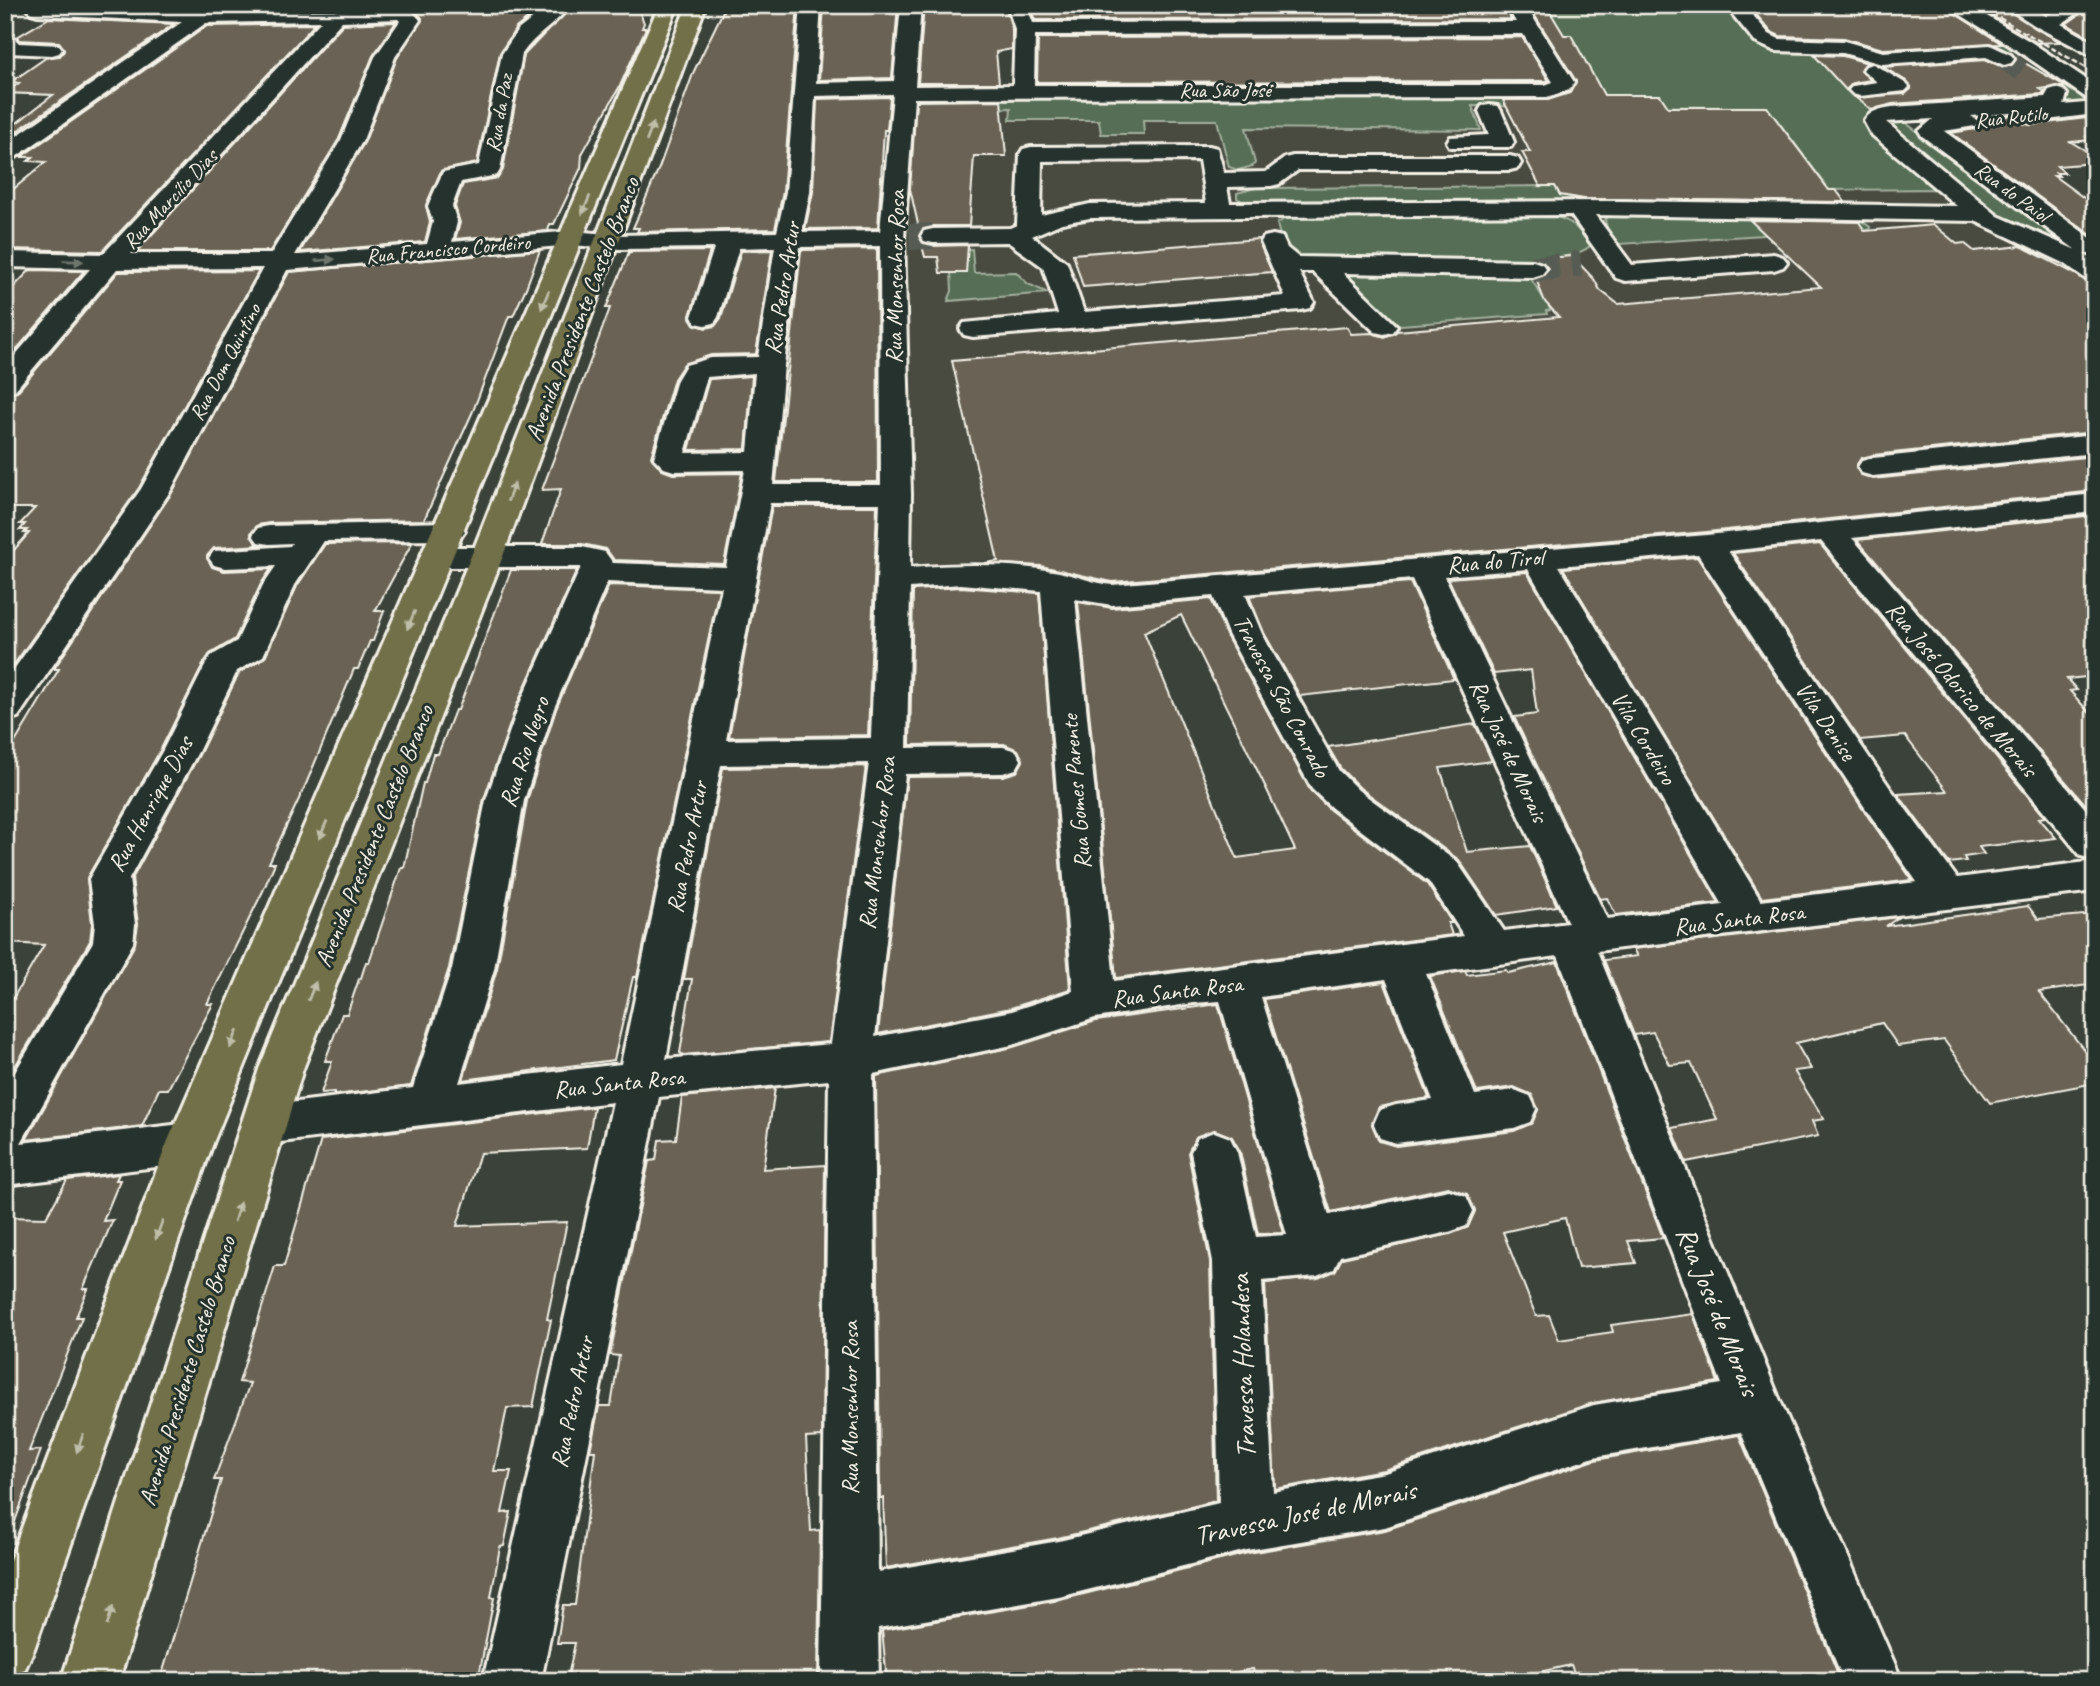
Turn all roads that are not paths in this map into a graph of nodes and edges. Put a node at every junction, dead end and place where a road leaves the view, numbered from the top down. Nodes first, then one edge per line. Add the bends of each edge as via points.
1 (275, 5) edge
2 (561, 5) edge
3 (669, 5) edge
4 (696, 5) edge
5 (811, 5) edge
6 (911, 5) edge
7 (1016, 5) edge
8 (1294, 5) edge
9 (1515, 5) edge
10 (1734, 5) edge
11 (1954, 5) edge
12 (2012, 5) edge
13 (2081, 5) edge
14 (42, 7) edge
15 (154, 9) edge
16 (407, 9) edge
17 (335, 11) edge
18 (201, 17) junction
19 (256, 18) junction
20 (2046, 24) junction
21 (1530, 28) junction
22 (5, 29) edge
23 (689, 29) junction
24 (1025, 29) junction
25 (1301, 29) junction
26 (660, 30) junction
27 (8, 47) edge
28 (1840, 47) junction
29 (52, 50) dead end
30 (2095, 51) edge
31 (1309, 53) dead end
32 (2004, 60) tunnel mouth
33 (806, 90) junction
34 (903, 90) junction
35 (1860, 90) dead end
36 (1024, 91) junction
37 (2092, 98) edge
38 (1490, 111) dead end
39 (1930, 131) joint
40 (5, 154) edge
41 (1444, 163) junction
42 (1510, 163) dead end
43 (1214, 180) junction
44 (1842, 197) dead end
45 (1961, 198) junction
46 (1578, 208) junction
47 (1229, 210) junction
48 (1981, 214) junction
49 (1022, 232) junction
50 (906, 237) junction
51 (572, 238) junction
52 (788, 240) junction
53 (729, 241) junction
54 (609, 242) junction
55 (438, 250) junction
56 (1276, 251) junction
57 (2095, 252) edge
58 (5, 259) edge
59 (110, 262) junction
60 (279, 262) junction
61 (1774, 262) dead end
62 (1319, 264) junction
63 (1533, 269) tunnel mouth
64 (2095, 274) edge
65 (705, 317) dead end
66 (1074, 321) junction
67 (1384, 326) dead end
68 (973, 329) dead end
69 (770, 365) junction
70 (5, 384) edge
71 (2095, 444) edge
72 (1872, 467) dead end
73 (759, 478) junction
74 (896, 494) junction
75 (2095, 503) edge
76 (1830, 532) junction
77 (294, 541) junction
78 (443, 544) junction
79 (1707, 544) junction
80 (488, 556) junction
81 (225, 558) dead end
82 (1538, 558) junction
83 (1423, 567) junction
84 (597, 572) junction
85 (740, 578) junction
86 (895, 579) junction
87 (1057, 582) junction
88 (1225, 585) junction
89 (5, 709) edge
90 (705, 753) junction
91 (888, 756) junction
92 (1003, 760) dead end
93 (2095, 846) edge
94 (2095, 876) edge
95 (1948, 895) junction
96 (1750, 917) junction
97 (1583, 937) junction
98 (1494, 948) junction
99 (1400, 961) junction
100 (1236, 984) junction
101 (1095, 1001) junction
102 (851, 1060) junction
103 (640, 1080) junction
104 (430, 1104) junction
105 (1514, 1109) dead end
106 (1461, 1116) junction
107 (1396, 1124) dead end
108 (264, 1125) junction
109 (5, 1130) edge
110 (191, 1143) junction
111 (1214, 1152) dead end
112 (5, 1165) edge
113 (1449, 1211) dead end
114 (1313, 1240) junction
115 (1237, 1261) junction
116 (1755, 1404) junction
117 (1247, 1523) junction
118 (850, 1605) junction
119 (5, 1649) edge
120 (90, 1681) edge
121 (512, 1681) edge
122 (850, 1681) edge
123 (1873, 1681) edge

1 - 19 street
2 - 55 street, Rua da Paz via 525,34 512,54 489,170 451,177 440,206 446,222
3 - 26 main road, Avenida Presidente Castelo Branco
4 - 23 main road, Avenida Presidente Castelo Branco
5 - 33 street, Rua Pedro Artur
6 - 34 street, Rua Monsenhor Rosa
7 - 24 street
8 - 25 street
9 - 21 street
10 - 28 street via 1762,38 1775,45
11 - 37 street via 2024,46
12 - 20 street
13 - 20 street
14 - 15 street
14 - 22 street
15 - 18 street
16 - 17 street
16 - 60 street, Rua Dom Quintino via 410,20 386,57 352,140
17 - 19 street
17 - 59 street, Rua Marcílio Dias
18 - 19 street
18 - 40 street
20 - 30 street
21 - 25 street
21 - 36 street, Rua São José via 1564,82 1556,89 1320,83
23 - 26 main road
54 -> 23 main road, Avenida Presidente Castelo Branco
24 - 25 street
24 - 36 street
25 - 31 street
26 -> 51 main road, Avenida Presidente Castelo Branco
27 - 29 street
28 - 32 street via 1895,58 1990,51
28 - 35 street via 1898,88
33 - 34 street, Rua São José
33 - 52 street, Rua Pedro Artur via 798,192
34 - 36 street, Rua São José
34 - 50 street, Rua Monsenhor Rosa
37 - 39 street, Rua Rutilo via 1941,123
37 - 45 street via 2047,88 2056,101 1892,113 1875,121
38 - 41 street via 1503,142 1436,142
39 - 57 street, Rua do Paiol
41 - 42 street
41 - 43 street via 1293,163 1271,180
43 - 47 street
43 - 49 street via 1209,153 1031,154
44 - 45 street
45 - 48 street
46 - 47 street
46 - 48 street
46 - 61 street via 1599,258 1625,273
47 - 49 street via 1090,211 1056,217
47 - 56 street via 1269,227
48 - 64 street via 2073,258
49 - 50 street, Rua Francisco Cordeiro
49 - 66 street via 1054,263
50 - 52 street, Rua Francisco Cordeiro
50 - 74 street, Rua Monsenhor Rosa
51 - 54 street, Rua Francisco Cordeiro
51 - 55 street, Rua Francisco Cordeiro
51 -> 78 main road, Avenida Presidente Castelo Branco
52 - 53 street, Rua Francisco Cordeiro
52 - 69 street, Rua Pedro Artur
53 - 54 street, Rua Francisco Cordeiro
53 - 65 street
80 -> 54 main road, Avenida Presidente Castelo Branco
60 -> 55 street, Rua Francisco Cordeiro
56 - 62 street via 1292,264
56 - 66 street via 1301,302
58 -> 59 street, Rua Francisco Cordeiro
59 - 60 street, Rua Francisco Cordeiro
59 - 70 street, Rua Marcílio Dias
60 - 89 street, Rua Dom Quintino via 156,490
62 - 63 street
62 - 67 street
66 - 68 street
69 - 73 street, Rua Pedro Artur
69 - 73 street via 711,366 696,371 669,458
71 - 72 street
73 - 74 street
73 - 85 street, Rua Pedro Artur
74 - 86 street, Rua Monsenhor Rosa
75 - 76 street, Rua do Tirol
76 - 79 street, Rua do Tirol
76 - 93 street, Rua José Odorico de Morais
77 - 78 street
77 - 81 street
77 - 109 street, Rua Henrique Dias via 251,648 223,664 109,879 113,943
78 - 80 street
78 -> 110 main road, Avenida Presidente Castelo Branco
79 - 82 street, Rua do Tirol
79 - 95 street, Vila Denise
80 - 84 street via 582,557 594,559
108 -> 80 main road, Avenida Presidente Castelo Branco via 281,1069
82 - 83 street, Rua do Tirol
82 - 96 street, Vila Cordeiro
83 - 88 street, Rua do Tirol
83 - 97 street, Rua José de Morais
84 - 85 street
84 - 104 street, Rua Rio Negro via 536,708 505,800 473,970
85 - 90 street, Rua Pedro Artur
86 - 87 street, Rua do Tirol via 961,574
86 - 91 street, Rua Monsenhor Rosa
87 - 88 street, Rua do Tirol via 1112,595
87 - 101 street, Rua Gomes Parente
88 - 98 street, Travessa São Conrado via 1245,634 1325,780 1443,872
90 - 91 street
90 - 103 street, Rua Pedro Artur
91 - 92 street
91 - 102 street, Rua Monsenhor Rosa
94 - 95 street, Rua Santa Rosa
95 - 96 street, Rua Santa Rosa
96 - 97 street, Rua Santa Rosa
97 - 98 street, Rua Santa Rosa
97 - 116 street, Rua José de Morais
98 - 99 street, Rua Santa Rosa
99 - 100 street, Rua Santa Rosa
99 - 106 street
100 - 101 street, Rua Santa Rosa
100 - 114 street
101 - 102 street, Rua Santa Rosa via 1012,1028
102 - 103 street, Rua Santa Rosa
102 - 118 street, Rua Monsenhor Rosa
103 - 104 street, Rua Santa Rosa
103 - 121 street, Rua Pedro Artur
104 - 108 street, Rua Santa Rosa
105 - 106 street
106 - 107 street
120 -> 108 main road, Avenida Presidente Castelo Branco
110 - 112 street
110 -> 119 main road, Avenida Presidente Castelo Branco
111 - 115 street
113 - 114 street
114 - 115 street, Travessa Holandesa via 1317,1254
115 - 117 street, Travessa Holandesa
116 - 117 street, Travessa José de Morais via 1594,1431 1385,1500
116 - 123 street, Rua José de Morais
117 - 118 street, Travessa José de Morais via 1059,1569
118 - 122 street, Rua Monsenhor Rosa

